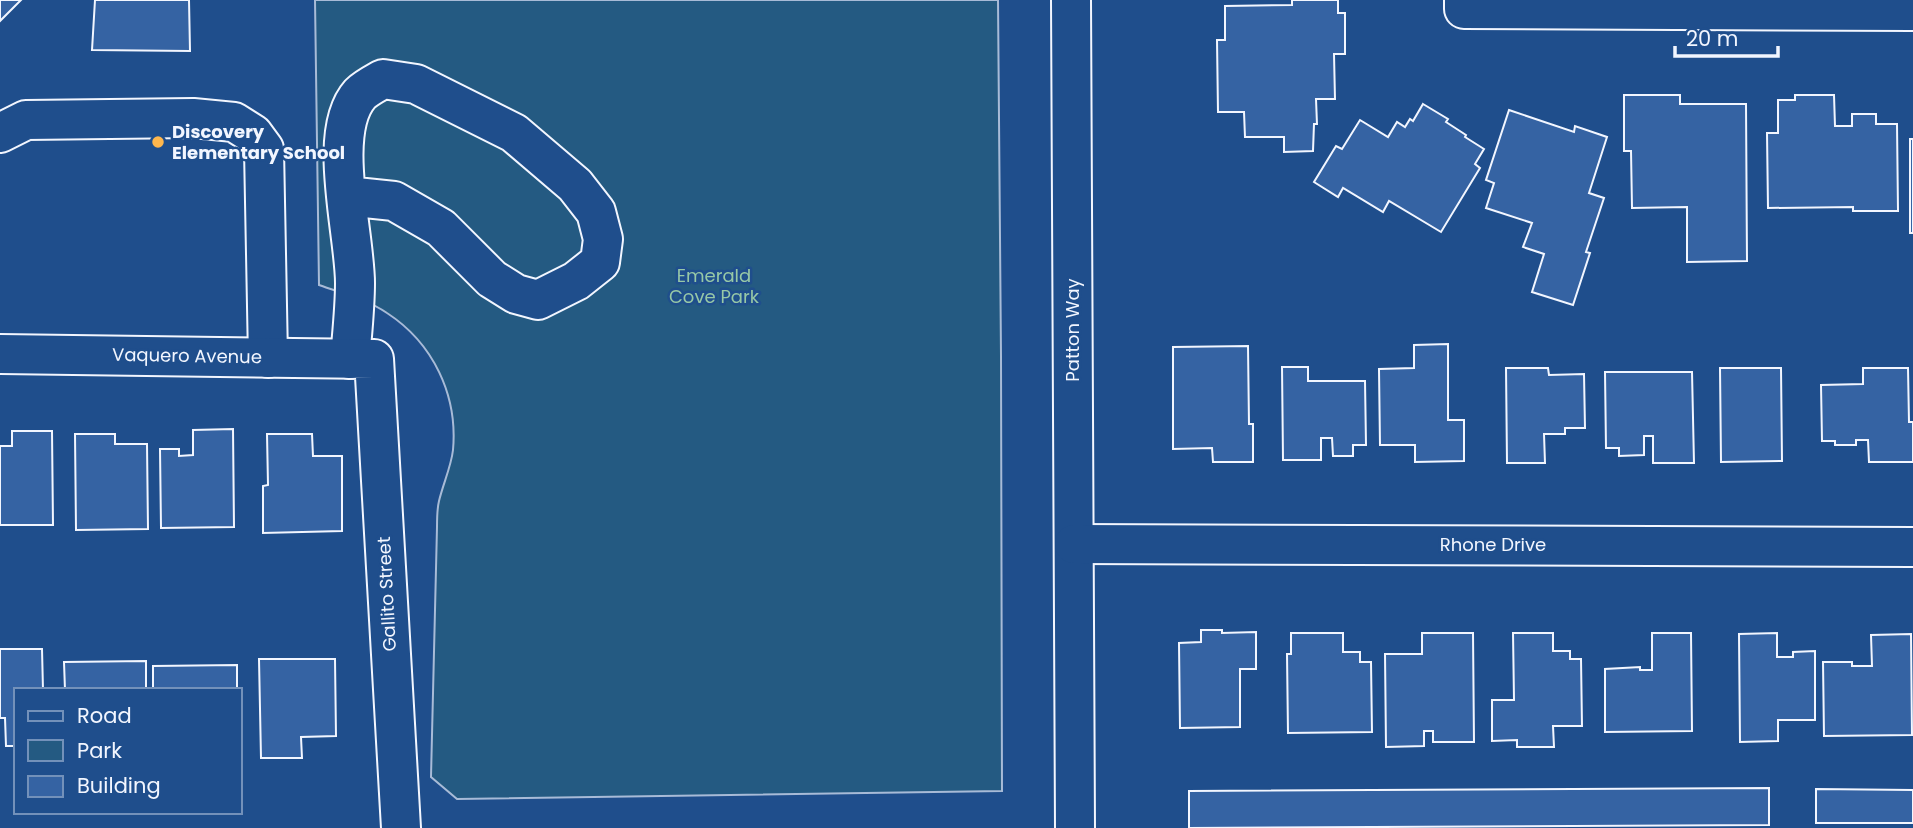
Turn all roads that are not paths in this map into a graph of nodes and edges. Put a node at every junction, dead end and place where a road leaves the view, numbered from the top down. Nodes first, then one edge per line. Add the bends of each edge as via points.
1 (1071, 0) edge
2 (1464, 4) edge
3 (1913, 11) edge
4 (0, 133) edge
5 (346, 196) junction
6 (0, 354) edge
7 (268, 358) junction
8 (362, 359) junction
9 (1074, 544) junction
10 (1913, 547) edge
11 (401, 828) edge
12 (1075, 828) edge

1 - 9 street, Patton Way
2 - 3 street
4 - 7 street via 26,120 194,118 234,122 253,134 264,149
5 - 5 street, Gallito Street via 343,135 361,92 383,79 416,84 514,132 575,185 596,212 603,239 600,262 576,281 538,300 516,294 492,279 441,228 394,201
5 - 8 street, Gallito Street
6 - 7 street, Vaquero Avenue
7 - 8 street, Vaquero Avenue
8 - 11 street, Gallito Street
9 - 10 street, Rhone Drive
9 - 12 street, Patton Way

